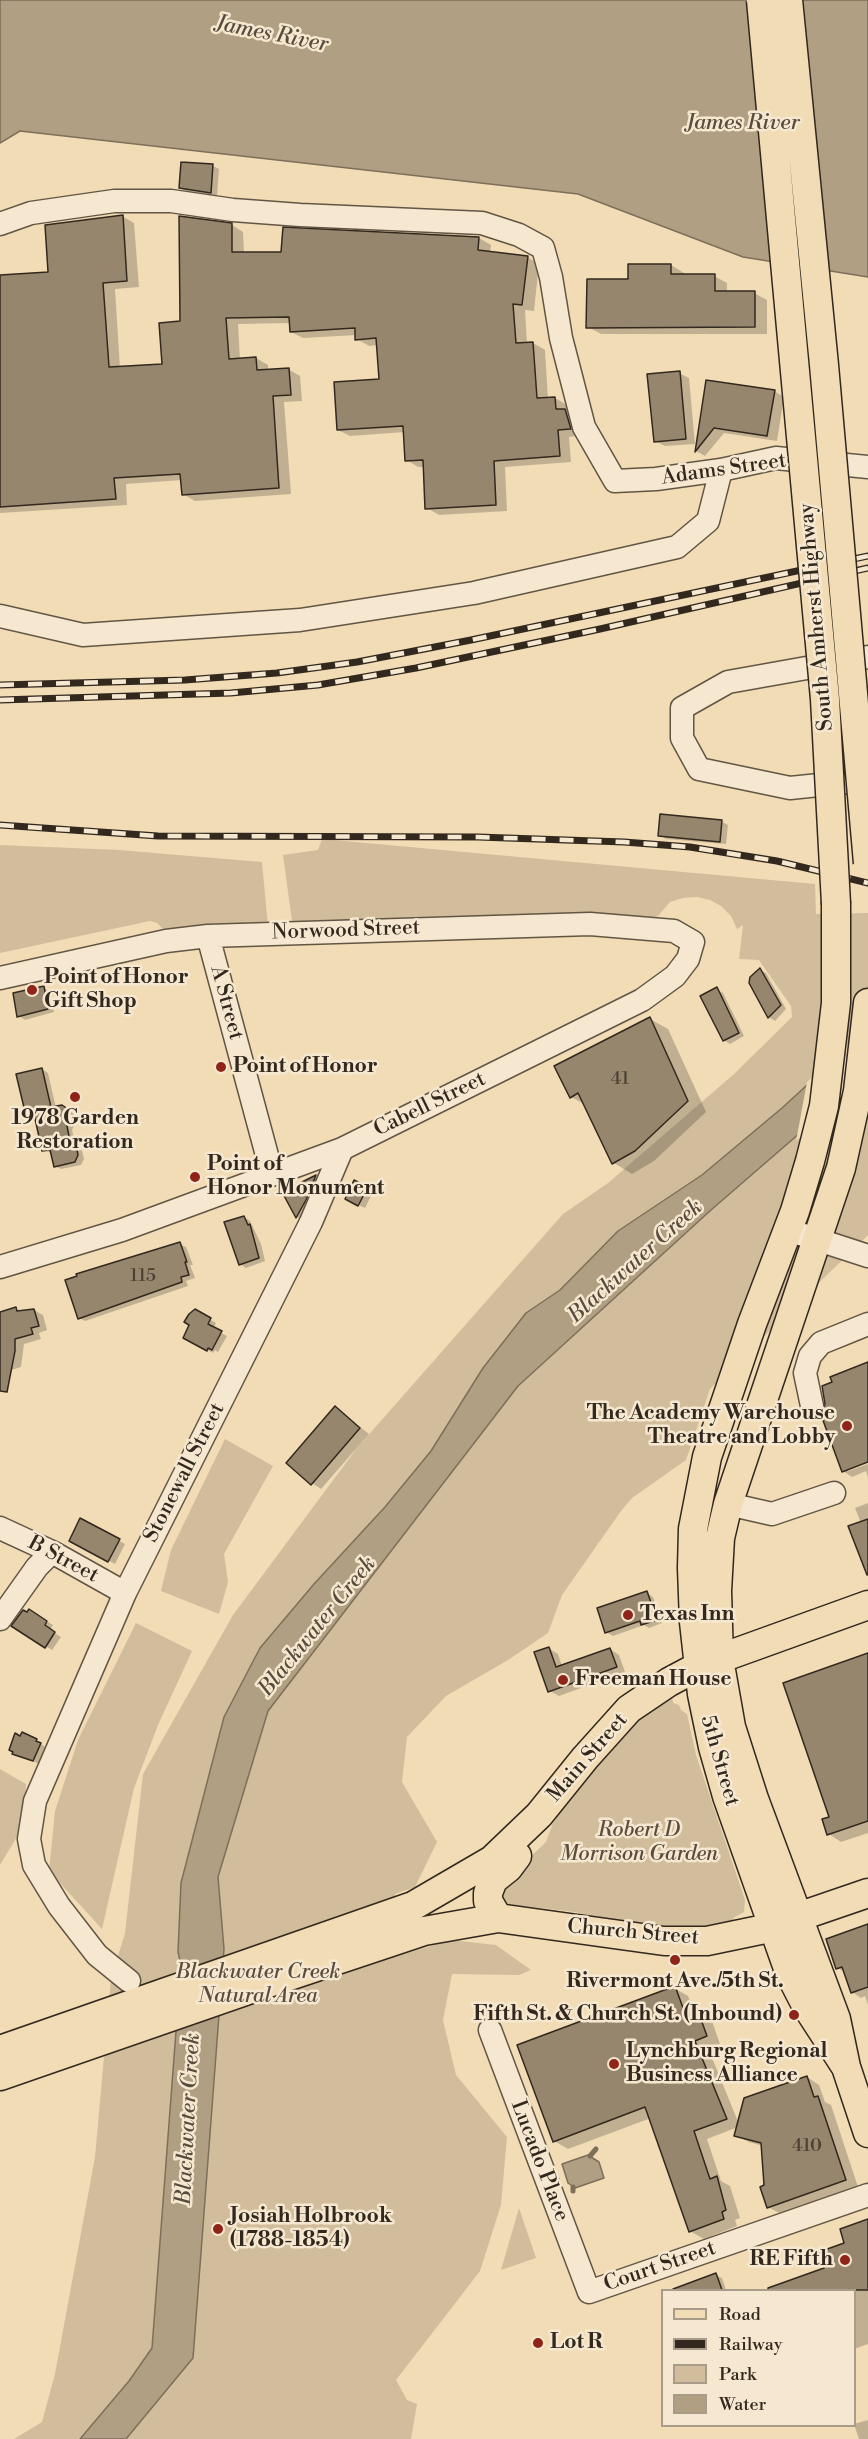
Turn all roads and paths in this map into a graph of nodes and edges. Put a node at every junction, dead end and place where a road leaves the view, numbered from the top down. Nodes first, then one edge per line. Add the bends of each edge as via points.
1 (761, 0) edge
2 (788, 0) edge
3 (0, 224) edge
4 (868, 467) edge
5 (721, 470) junction
6 (0, 616) edge
7 (868, 657) edge
8 (868, 780) edge
9 (868, 863) edge
10 (208, 936) junction
11 (693, 942) joint
12 (0, 978) edge
13 (868, 1003) edge
14 (342, 1149) junction
15 (272, 1174) junction
16 (788, 1230) junction
17 (818, 1240) junction
18 (868, 1256) edge
19 (0, 1267) edge
20 (868, 1324) edge
21 (812, 1406) dead end
22 (834, 1493) dead end
23 (728, 1504) junction
24 (0, 1528) edge
25 (52, 1552) junction
26 (125, 1593) junction
27 (868, 1605) edge
28 (0, 1618) edge
29 (709, 1663) junction
30 (539, 1815) junction
31 (868, 1893) edge
32 (498, 1918) junction
33 (785, 1921) junction
34 (129, 1981) dead end
35 (490, 2030) dead end
36 (0, 2050) edge
37 (0, 2076) edge
38 (868, 2133) edge
39 (868, 2195) edge
40 (589, 2292) joint

1 - 16 main road, South Amherst Highway, bridge via 825,699 838,947 833,1041 824,1106
2 - 9 main road, South Amherst Highway, bridge
3 - 5 street, Adams Street via 31,213 114,201 171,201 232,210 482,223 519,235 543,248 584,427 615,481
4 - 5 street, Adams Street via 776,458
5 - 6 street via 708,520 678,547 474,593 300,620 83,635
7 - 8 street via 728,682 682,708 681,738 699,769 790,788
10 - 11 street, Norwood Street via 590,924 675,931
10 - 12 street, Norwood Street via 166,941
10 - 15 street, A Street
11 - 14 street, Cabell Street via 688,959 675,976 642,1000
13 - 17 main road via 851,1126
14 - 15 street, Cabell Street
14 - 26 street, Stonewall Street via 311,1222
15 - 19 street, Cabell Street via 122,1230
16 - 17 street
16 - 29 main road, 5th Street via 707,1457 693,1529 694,1622
17 - 18 street
17 - 23 main road, 5th Street
20 - 21 street via 821,1343 810,1356 805,1373
22 - 23 street via 772,1514
23 - 29 main road, 5th Street via 717,1563
24 - 25 street, B Street
25 - 26 street, B Street
25 - 28 street
26 - 34 street, Stonewall Street via 35,1801 29,1839 34,1865 59,1906 97,1955
27 - 29 main road, Main Street
29 - 30 main road, Main Street via 669,1682 629,1709
29 - 33 main road, 5th Street via 704,1708 727,1796
30 - 32 main road via 526,1844 490,1887 488,1901
30 - 36 main road via 492,1860 413,1906
31 - 33 main road, Church Street
32 - 33 main road, Church Street via 664,1941 707,1941
32 - 37 main road, Church Street via 423,1931
33 - 38 main road, 5th Street via 790,1974 846,2067
35 - 40 street, Lucado Place
39 - 40 street, Court Street

